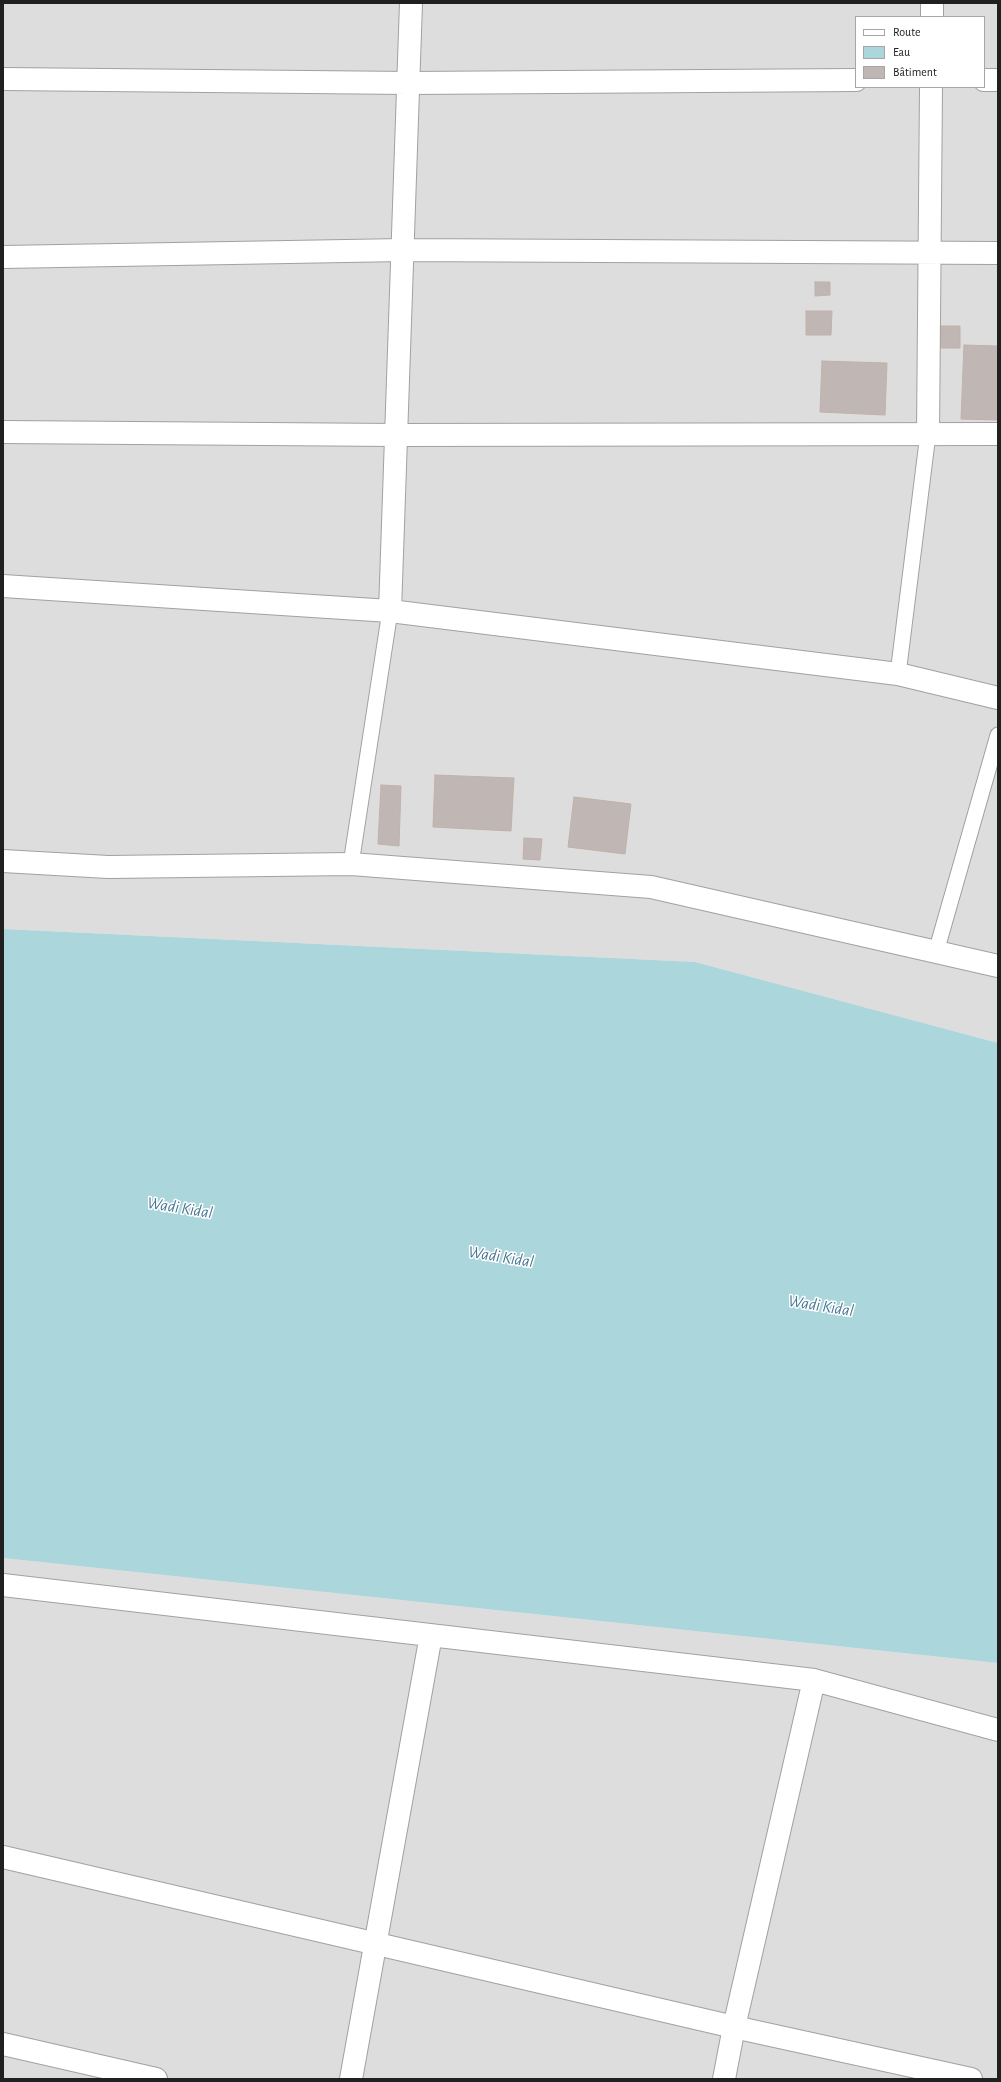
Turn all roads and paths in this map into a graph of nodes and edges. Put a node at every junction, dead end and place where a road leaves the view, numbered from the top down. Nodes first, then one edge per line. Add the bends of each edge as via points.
1 (411, 3) edge
2 (932, 3) edge
3 (932, 16) edge
4 (3, 79) edge
5 (855, 80) edge
6 (985, 80) edge
7 (998, 80) edge
8 (408, 83) junction
9 (931, 88) edge
10 (402, 250) junction
11 (930, 253) junction
12 (998, 254) edge
13 (3, 257) edge
14 (3, 432) edge
15 (928, 434) junction
16 (998, 434) edge
17 (396, 435) junction
18 (3, 586) edge
19 (390, 611) junction
20 (898, 674) junction
21 (998, 698) edge
22 (998, 735) edge
23 (3, 861) edge
24 (351, 864) junction
25 (936, 952) junction
26 (998, 966) edge
27 (3, 1585) edge
28 (431, 1635) junction
29 (814, 1680) junction
30 (998, 1730) edge
31 (3, 1857) edge
32 (376, 1943) junction
33 (734, 2027) junction
34 (3, 2044) edge
35 (156, 2079) edge
36 (351, 2079) edge
37 (724, 2079) edge
38 (971, 2079) edge

1 - 8 street
2 - 3 street
4 - 8 street
5 - 8 street
6 - 7 street
8 - 10 street
9 - 11 street
10 - 11 street
10 - 13 street
10 - 17 street
11 - 12 street
11 - 15 street
14 - 17 street
15 - 16 street
15 - 17 street
15 - 20 lane
17 - 19 street
18 - 19 street
19 - 20 street
19 - 24 lane
20 - 21 street
22 - 25 lane
23 - 24 street via 108,868
24 - 25 street via 651,887
25 - 26 street
27 - 28 street
28 - 29 street
28 - 32 street
29 - 30 street
29 - 33 street
31 - 32 street
32 - 33 street
32 - 36 street
33 - 37 street
33 - 38 street
34 - 35 street

